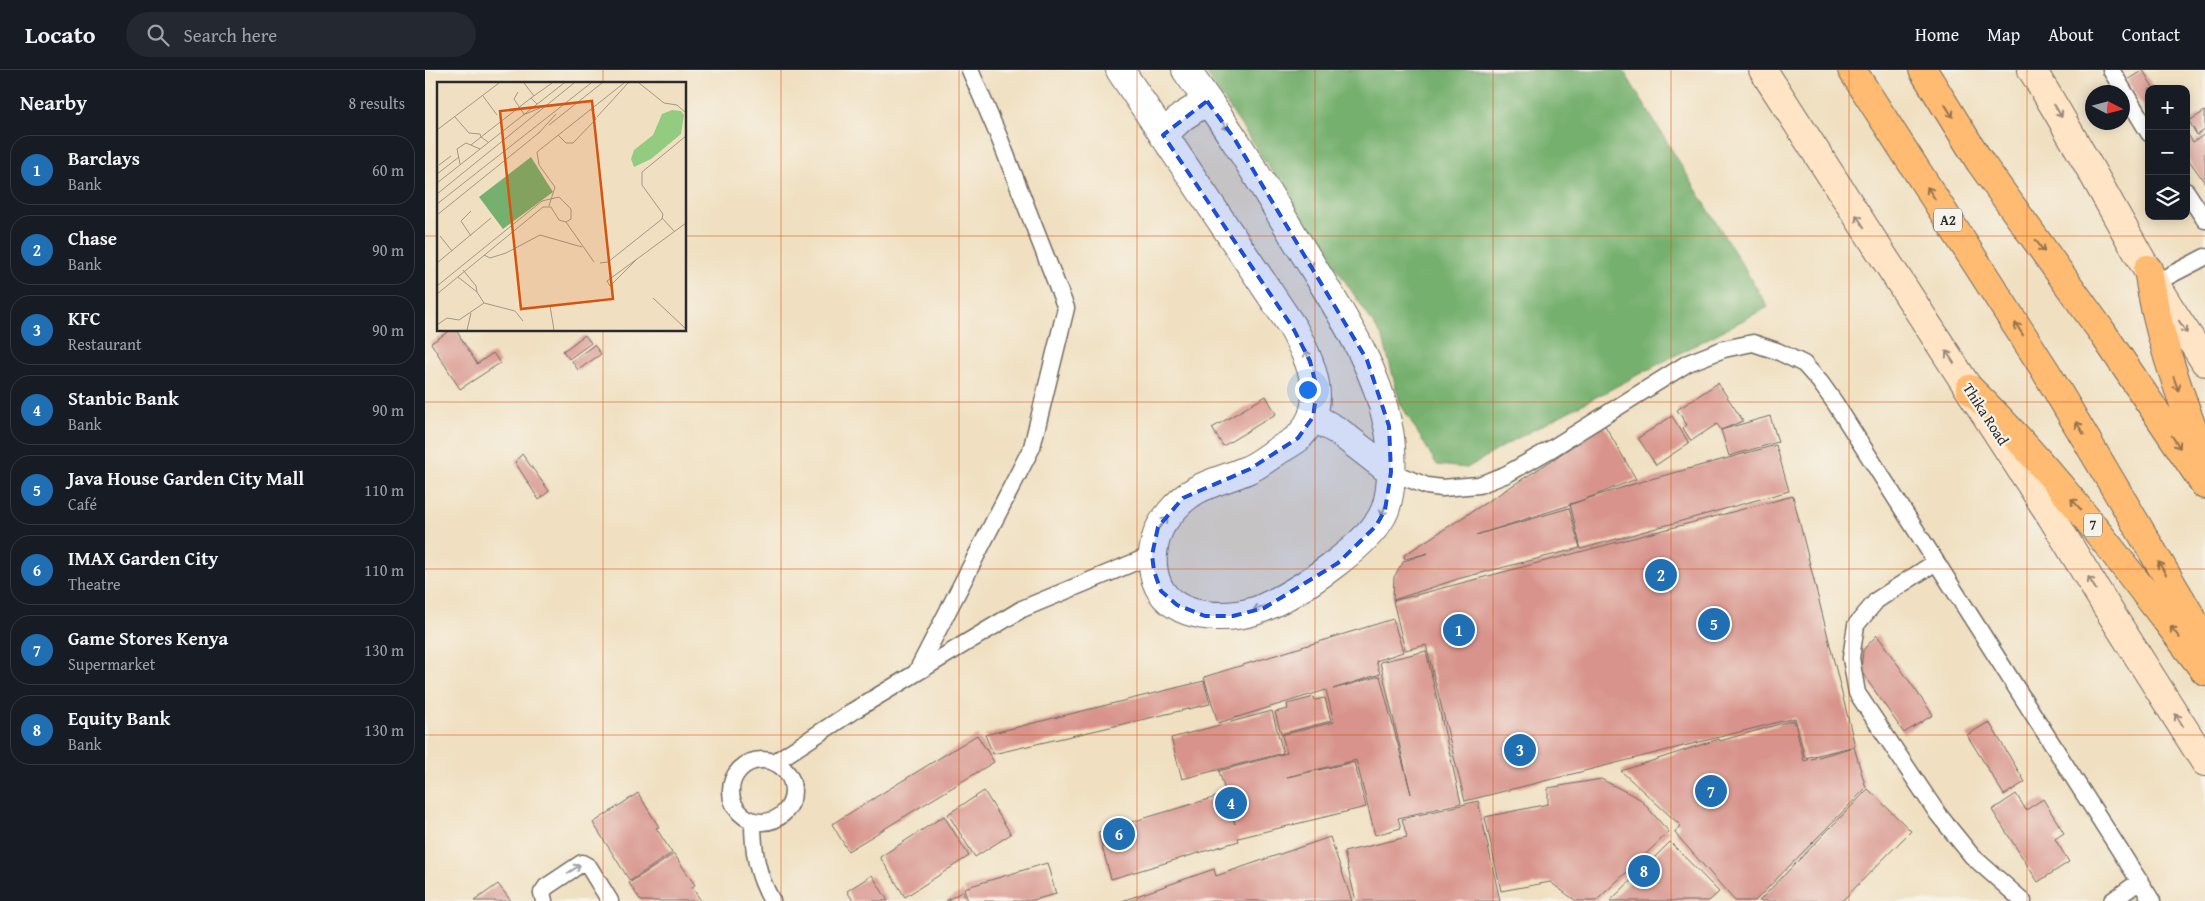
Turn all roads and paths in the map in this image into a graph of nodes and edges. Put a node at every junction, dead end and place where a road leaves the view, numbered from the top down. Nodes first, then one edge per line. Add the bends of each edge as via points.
1 (970, 70) edge
2 (1120, 70) edge
3 (1186, 70) edge
4 (1763, 70) edge
5 (1852, 70) edge
6 (1923, 70) edge
7 (2032, 70) edge
8 (2111, 70) edge
9 (1207, 100) junction
10 (2147, 130) edge
11 (1163, 135) junction
12 (2190, 197) edge
13 (2205, 220) edge
14 (2205, 257) edge
15 (2152, 276) junction
16 (2205, 362) edge
17 (1969, 389) junction
18 (1313, 417) junction
19 (2205, 463) edge
20 (1391, 472) junction
21 (2205, 485) edge
22 (1152, 555) junction
23 (1937, 562) junction
24 (2205, 640) edge
25 (2205, 671) edge
26 (916, 673) junction
27 (775, 762) junction
28 (2205, 762) edge
29 (753, 822) junction
30 (2140, 882) junction
31 (544, 901) edge
32 (610, 901) edge
33 (772, 901) edge
34 (2023, 901) edge
35 (2112, 901) edge
36 (2152, 901) edge

1 - 26 lane via 1066,308 1032,447
2 - 11 street
3 - 9 street
17 -> 4 main road, Thika Road
24 -> 5 highway, A2 via 2045,370
6 -> 21 highway via 1981,162 2100,329
7 -> 15 main road
8 - 10 lane
9 - 11 street
9 -> 20 street via 1234,138 1367,360 1389,426
18 -> 11 street via 1317,390 1306,353
12 - 13 lane
14 - 15 lane
15 -> 16 main road
15 -> 19 highway via 2153,305 2168,360
25 -> 17 highway, 7 via 2083,512 2007,425
28 -> 17 main road, Thika Road
18 - 20 street via 1338,431
22 -> 18 street via 1158,527 1183,498 1204,485 1250,469 1298,438
20 -> 22 street via 1385,510 1376,526 1338,563 1263,608 1233,616 1205,616 1177,605 1161,591
20 - 23 lane via 1427,486 1479,485 1507,474 1551,449 1688,363 1724,349 1753,343 1777,350 1804,364 1821,382
22 - 26 lane via 1022,609
23 - 30 lane
23 - 34 lane via 1877,600 1856,625 1851,658 1857,693 1938,814 1972,856
26 - 27 lane
27 - 29 lane via 790,776 793,792 790,807 774,821
27 - 29 lane via 765,759 745,764 733,780 730,790 736,810
29 - 33 lane via 756,865
30 - 35 lane
30 - 36 lane
31 -> 32 lane via 542,893 546,887 583,863 589,867

